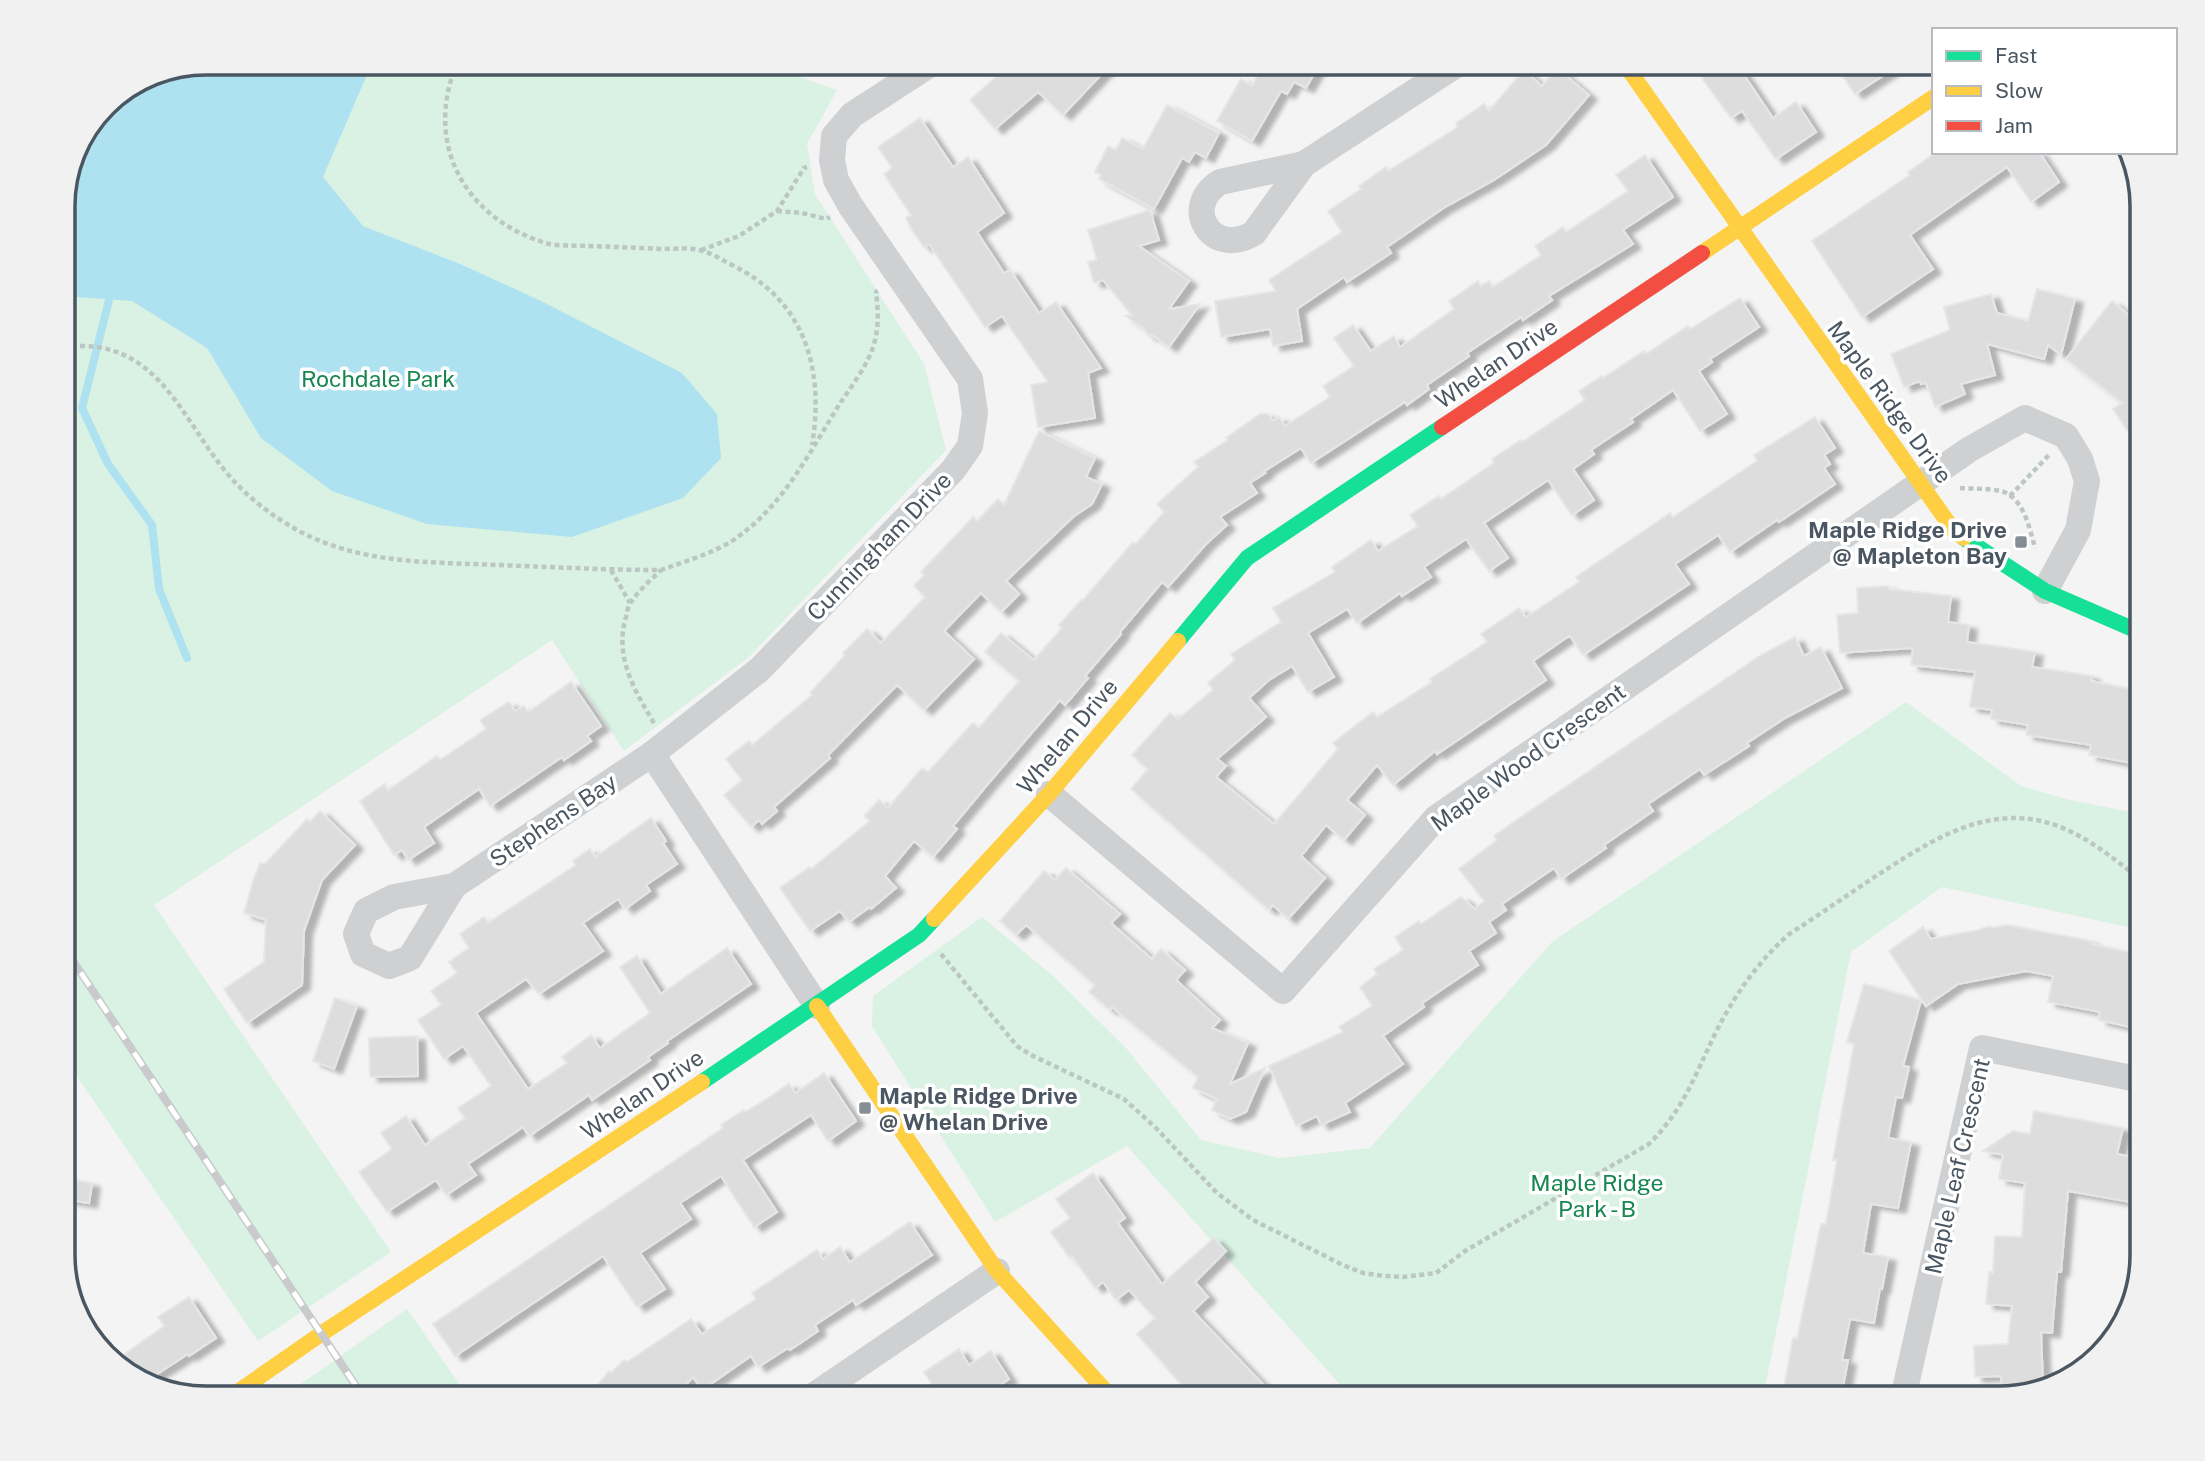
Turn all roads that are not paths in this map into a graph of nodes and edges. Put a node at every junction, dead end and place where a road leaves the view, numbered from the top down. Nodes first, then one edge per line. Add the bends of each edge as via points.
1 (1440, 75) edge
2 (1633, 75) edge
3 (913, 76) edge
4 (1932, 98) edge
5 (1304, 164) dead end
6 (1739, 227) junction
7 (1921, 484) junction
8 (2045, 591) junction
9 (2130, 628) edge
10 (660, 747) junction
11 (1049, 794) junction
12 (454, 886) dead end
13 (817, 1006) junction
14 (2130, 1078) edge
15 (997, 1271) junction
16 (246, 1386) edge
17 (828, 1386) edge
18 (1101, 1386) edge
19 (1906, 1386) edge

1 - 5 street
2 - 6 street, Maple Ridge Drive
3 - 10 street, Cunningham Drive via 852,115 834,136 832,160 836,180 850,205 970,379 975,413 970,446 953,470 759,670
4 - 6 street, Whelan Drive
6 - 7 street, Maple Ridge Drive
6 - 11 street, Whelan Drive via 1247,558
7 - 8 street, Maple Ridge Drive via 1954,530
7 - 8 street via 2025,418 2066,436 2087,481 2078,530
7 - 11 street, Maple Wood Crescent via 1436,818 1283,991
8 - 9 street, Maple Ridge Drive
10 - 12 street, Stephens Bay
10 - 13 street
11 - 13 street, Whelan Drive via 919,935
13 - 15 street
13 - 16 street, Whelan Drive
14 - 19 street, Maple Leaf Crescent via 1982,1048
15 - 17 street
15 - 18 street

